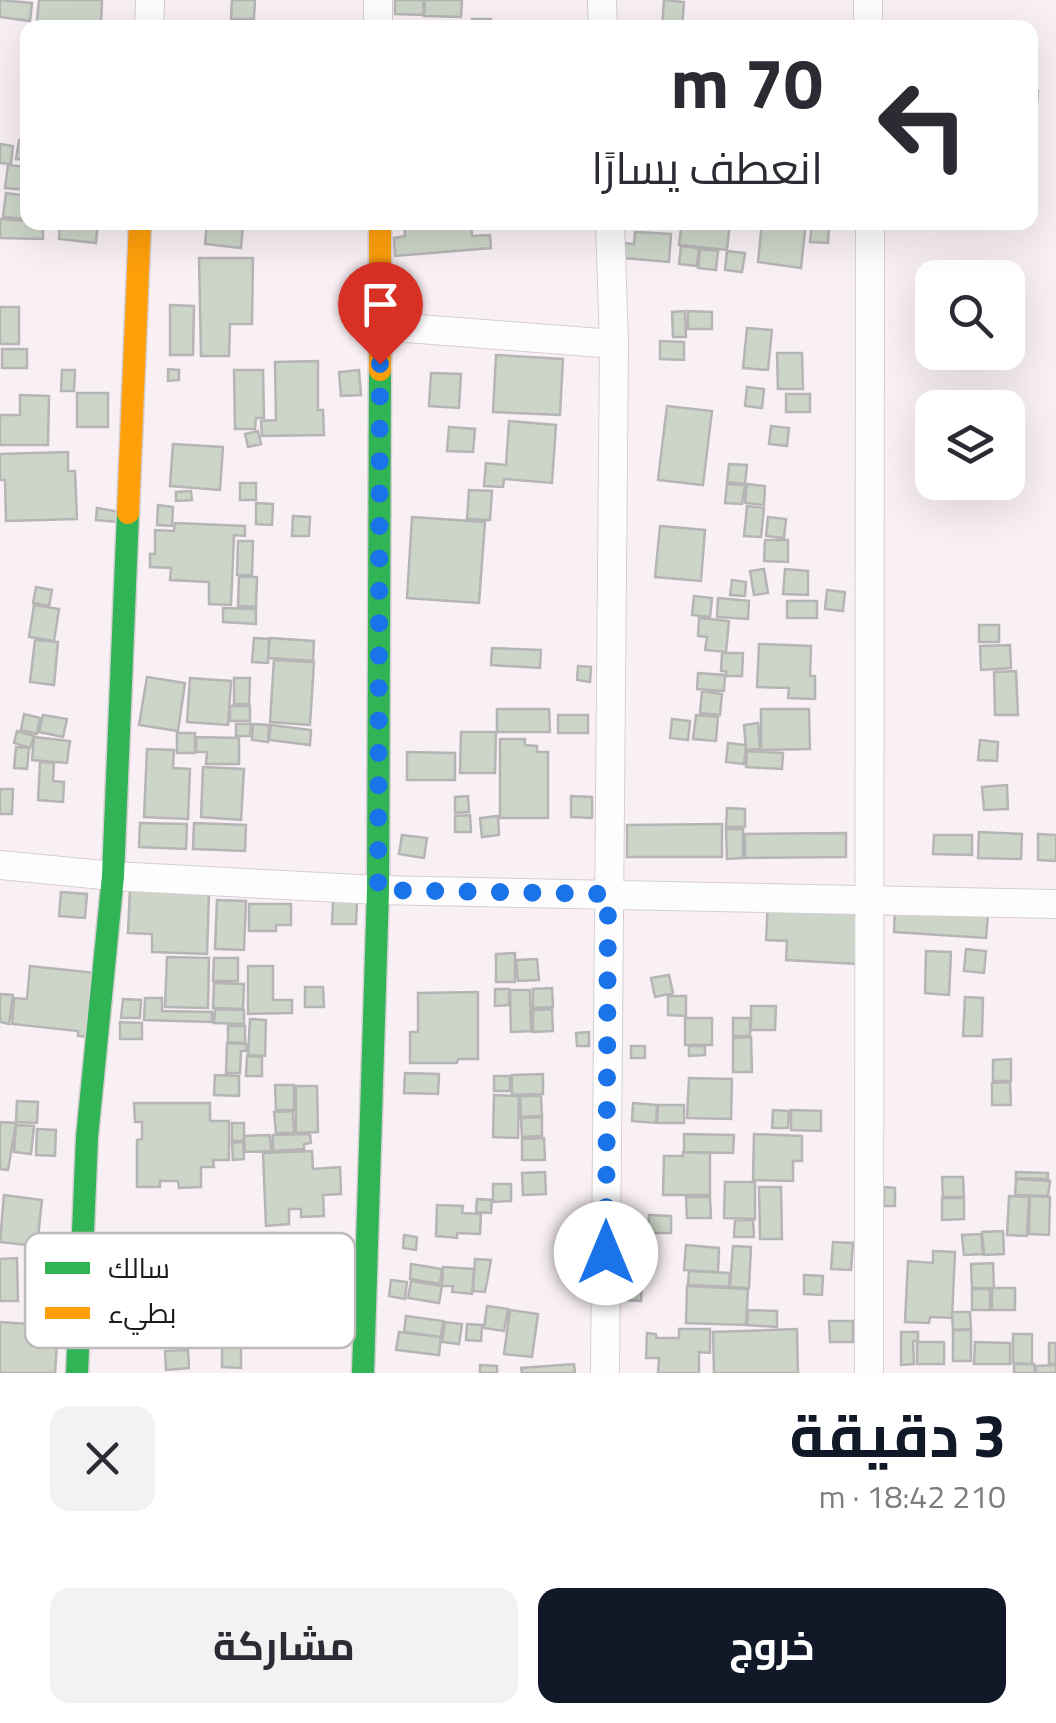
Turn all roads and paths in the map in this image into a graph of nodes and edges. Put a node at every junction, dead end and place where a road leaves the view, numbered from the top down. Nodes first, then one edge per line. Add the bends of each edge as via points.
1 (140, 230) edge
2 (380, 230) edge
3 (610, 230) edge
4 (870, 230) edge
5 (380, 326) junction
6 (614, 344) junction
7 (0, 865) edge
8 (113, 876) junction
9 (378, 890) junction
10 (608, 894) junction
11 (869, 900) junction
12 (1056, 904) edge
13 (83, 1233) edge
14 (79, 1348) edge
15 (78, 1373) edge
16 (363, 1373) edge
17 (605, 1373) edge
18 (869, 1373) edge

1 - 8 street
2 - 5 street
3 - 6 street
4 - 11 street
5 - 6 street
5 - 9 street
6 - 10 street
7 - 8 street
8 - 9 street
8 - 13 street
9 - 10 street
9 - 16 street
10 - 11 street
10 - 17 street
11 - 12 street
11 - 18 street
14 - 15 street

